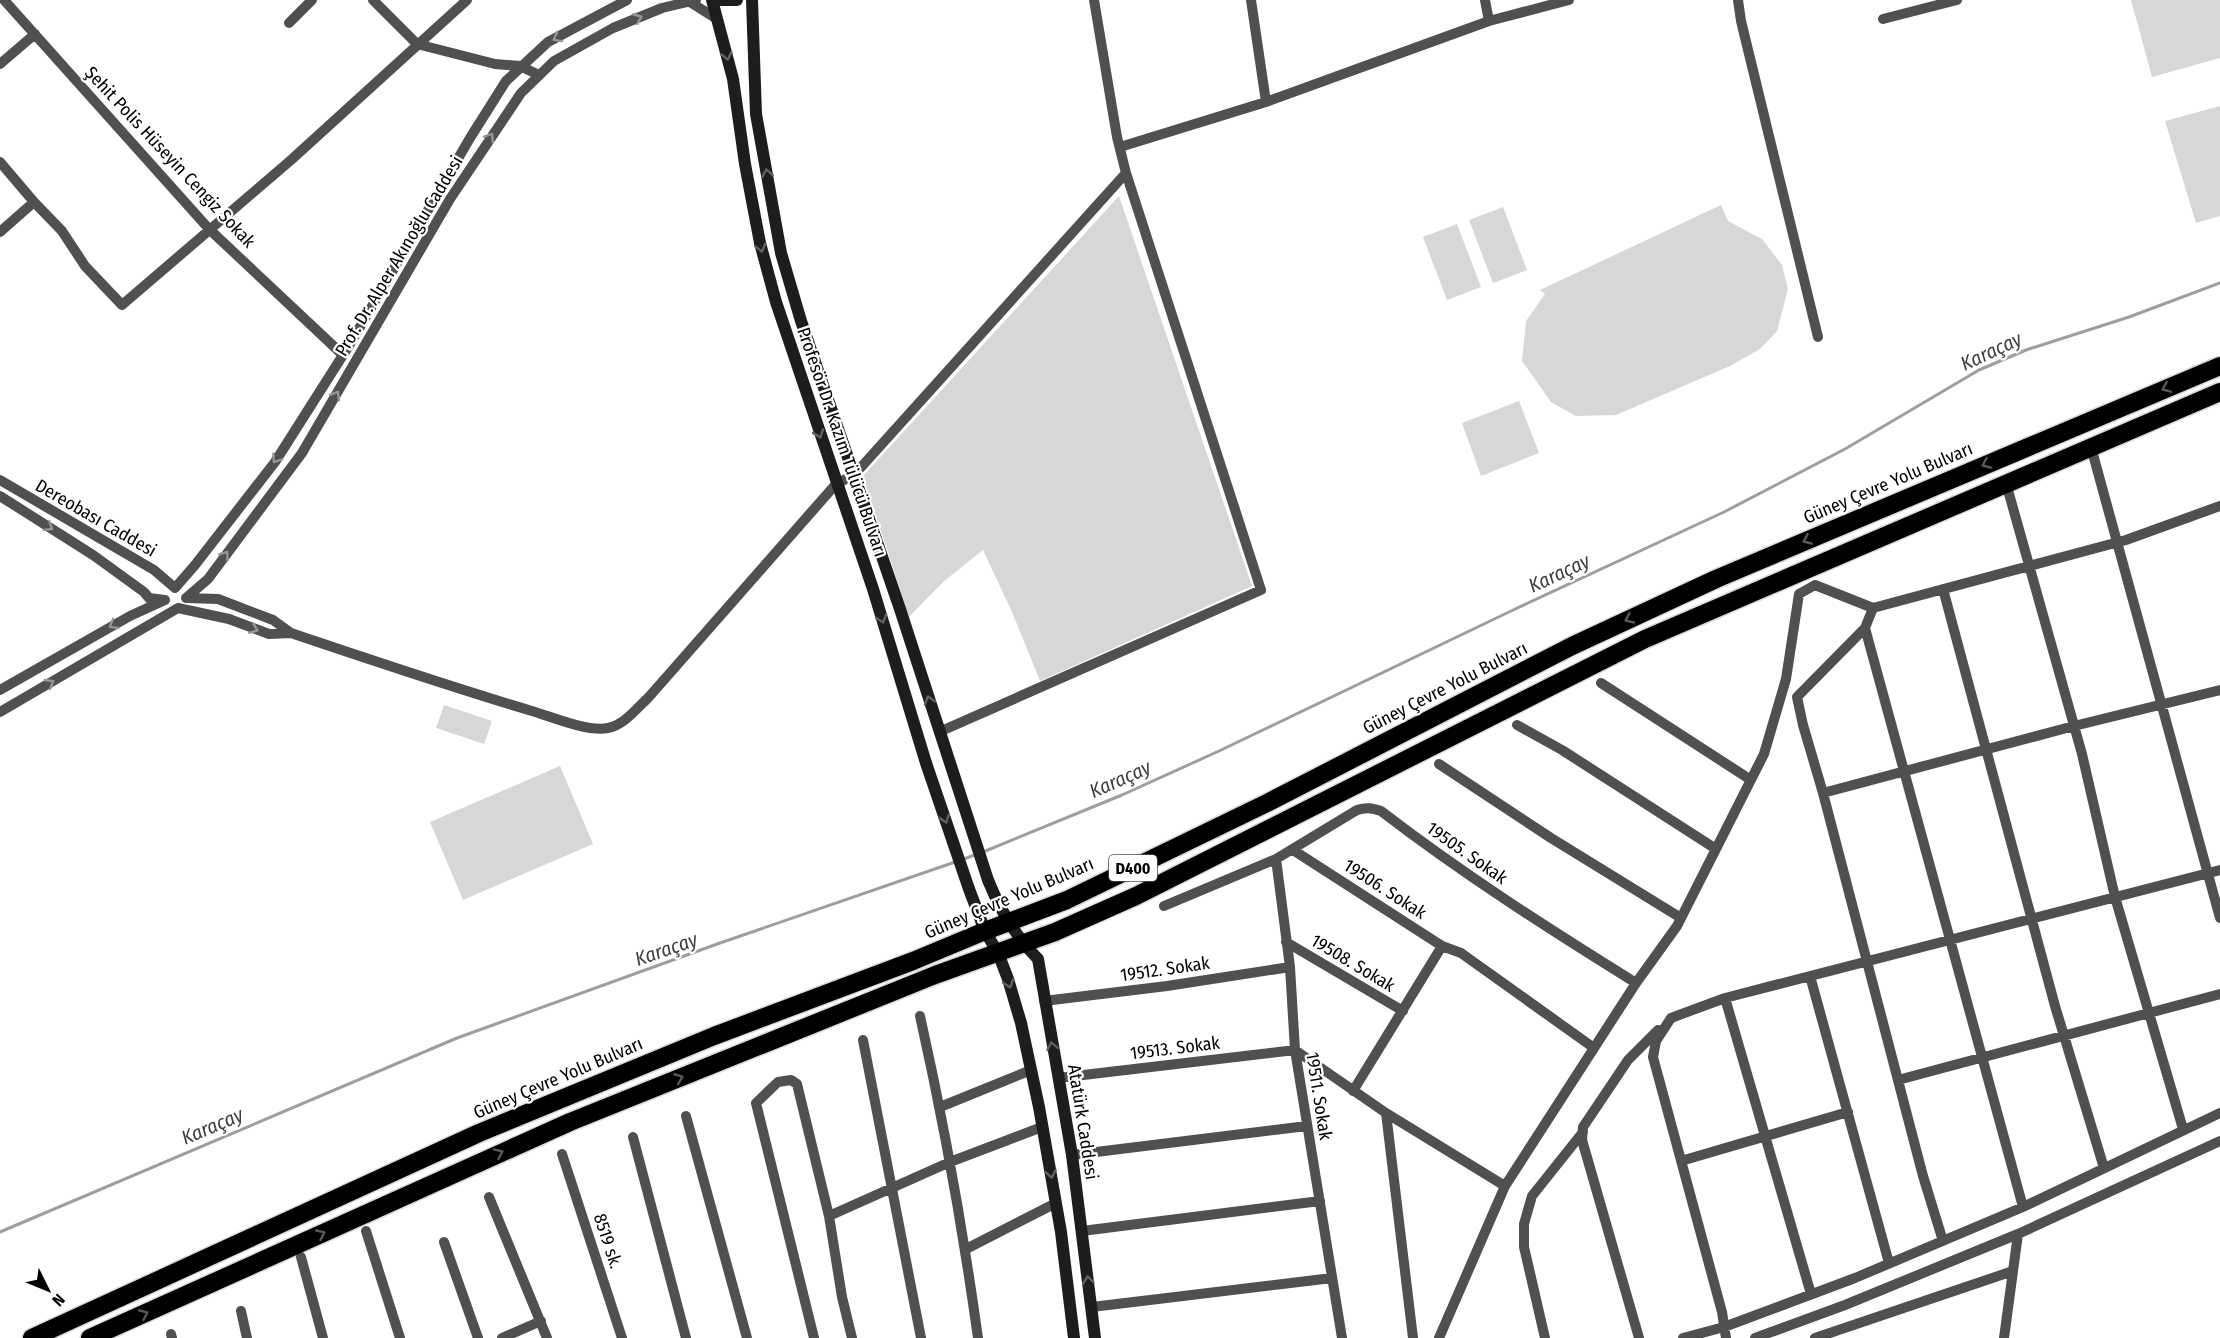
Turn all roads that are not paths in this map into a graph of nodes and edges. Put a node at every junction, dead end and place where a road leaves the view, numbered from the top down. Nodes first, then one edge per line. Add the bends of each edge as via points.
1 (4, 0) edge
2 (312, 0) edge
3 (373, 0) edge
4 (467, 0) edge
5 (627, 0) edge
6 (712, 0) edge
7 (720, 0) edge
8 (736, 0) edge
9 (752, 0) edge
10 (1094, 0) edge
11 (1251, 0) edge
12 (1485, 0) edge
13 (1569, 0) edge
14 (1738, 0) edge
15 (1956, 0) edge
16 (693, 1) edge
17 (717, 19) junction
18 (1883, 19) dead end
19 (1489, 21) junction
20 (290, 23) dead end
21 (35, 34) junction
22 (417, 44) junction
23 (0, 64) edge
24 (520, 66) junction
25 (539, 75) junction
26 (1266, 102) junction
27 (1120, 147) junction
28 (0, 162) edge
29 (1126, 173) junction
30 (34, 202) junction
31 (209, 229) junction
32 (0, 232) edge
33 (1818, 337) dead end
34 (343, 355) junction
35 (2220, 366) edge
36 (2220, 392) edge
37 (2091, 447) junction
38 (854, 475) junction
39 (0, 480) edge
40 (2006, 483) junction
41 (836, 484) junction
42 (0, 496) edge
43 (2220, 506) edge
44 (2116, 543) junction
45 (2029, 566) junction
46 (208, 579) junction
47 (171, 584) junction
48 (1943, 589) junction
49 (149, 598) junction
50 (186, 598) junction
51 (214, 599) junction
52 (165, 600) junction
53 (178, 608) junction
54 (1873, 608) junction
55 (142, 610) junction
56 (1865, 627) junction
57 (291, 633) junction
58 (1601, 683) dead end
59 (0, 690) edge
60 (2220, 690) edge
61 (2162, 703) junction
62 (0, 712) edge
63 (1517, 725) dead end
64 (2074, 726) junction
65 (939, 732) junction
66 (1986, 750) junction
67 (1439, 764) dead end
68 (1903, 772) junction
69 (1751, 780) junction
70 (1823, 793) junction
71 (1716, 849) junction
72 (1293, 850) junction
73 (1276, 859) junction
74 (2220, 870) edge
75 (2209, 873) junction
76 (2115, 897) junction
77 (1164, 906) dead end
78 (1681, 918) junction
79 (2032, 918) junction
80 (2220, 918) edge
81 (1009, 923) junction
82 (985, 931) junction
83 (1952, 939) junction
84 (1286, 942) junction
85 (1023, 944) junction
86 (1442, 946) junction
87 (998, 954) junction
88 (1868, 961) junction
89 (1290, 967) junction
90 (1810, 976) junction
91 (1636, 983) junction
92 (2220, 994) edge
93 (1725, 998) junction
94 (1044, 1001) junction
95 (1403, 1011) junction
96 (2148, 1012) junction
97 (920, 1016) dead end
98 (1671, 1018) junction
99 (2065, 1034) junction
100 (863, 1040) dead end
101 (1594, 1048) junction
102 (1295, 1050) junction
103 (1981, 1056) junction
104 (1031, 1070) junction
105 (1058, 1078) junction
106 (1898, 1080) junction
107 (1353, 1091) junction
108 (940, 1107) junction
109 (1848, 1112) junction
110 (1386, 1113) junction
111 (2220, 1113) edge
112 (686, 1116) dead end
113 (1307, 1126) junction
114 (1042, 1127) junction
115 (2183, 1129) junction
116 (1583, 1132) junction
117 (1765, 1136) junction
118 (633, 1137) dead end
119 (2220, 1141) edge
120 (562, 1154) dead end
121 (1072, 1155) junction
122 (1681, 1161) junction
123 (950, 1162) junction
124 (2104, 1168) junction
125 (1505, 1186) junction
126 (892, 1187) junction
127 (489, 1197) dead end
128 (1320, 1201) junction
129 (1056, 1203) junction
130 (2023, 1207) junction
131 (829, 1216) junction
132 (366, 1231) dead end
133 (1082, 1231) junction
134 (2018, 1234) junction
135 (1943, 1240) junction
136 (444, 1242) dead end
137 (966, 1249) junction
138 (301, 1257) dead end
139 (1889, 1263) junction
140 (2013, 1270) junction
141 (1332, 1278) junction
142 (1811, 1294) junction
143 (1851, 1302) junction
144 (1092, 1307) junction
145 (241, 1311) dead end
146 (541, 1322) junction
147 (1856, 1324) junction
148 (1725, 1332) edge
149 (32, 1338) edge
150 (90, 1338) edge
151 (247, 1338) edge
152 (323, 1338) edge
153 (400, 1338) edge
154 (478, 1338) edge
155 (502, 1338) edge
156 (547, 1338) edge
157 (622, 1338) edge
158 (686, 1338) edge
159 (747, 1338) edge
160 (814, 1338) edge
161 (852, 1338) edge
162 (921, 1338) edge
163 (978, 1338) edge
164 (1074, 1338) edge
165 (1095, 1338) edge
166 (1342, 1338) edge
167 (1413, 1338) edge
168 (1439, 1338) edge
169 (1545, 1338) edge
170 (1639, 1338) edge
171 (1683, 1338) edge
172 (1755, 1338) edge
173 (1815, 1338) edge
174 (2004, 1338) edge

1 - 21 street, Şehit Polis Hüseyin Cengiz Sokak
2 - 20 street
3 - 22 street
4 - 22 street
5 -> 24 street, Prof. Dr. Alper Akınoğlu Caddesi via 548,42
6 - 17 street, Profesör Dr. Kazım Tülücü Bulvarı
7 - 8 street
38 -> 9 street, Profesör Dr. Kazım Tülücü Bulvarı via 781,253 756,114
10 - 27 street
11 - 26 street
12 - 19 street
13 - 19 street
14 - 33 street
15 - 18 street
16 - 17 street
25 -> 16 street, Prof. Dr. Alper Akınoğlu Caddesi via 554,61 613,28 662,8
17 -> 41 street, Profesör Dr. Kazım Tülücü Bulvarı via 732,79 760,243
19 - 26 street
21 - 23 street
21 - 31 street, Şehit Polis Hüseyin Cengiz Sokak
22 - 24 street via 495,64
22 - 31 street
24 - 25 street
24 - 34 street, Prof. Dr. Alper Akınoğlu Caddesi via 470,138
46 -> 25 street, Prof. Dr. Alper Akınoğlu Caddesi via 302,453 450,199 514,102
26 - 27 street
27 - 29 street
28 - 30 street
29 - 38 street
29 - 65 street via 1261,590
30 - 31 street via 122,305
30 - 32 street
31 - 34 street, Şehit Polis Hüseyin Cengiz Sokak
34 -> 47 street, Prof. Dr. Alper Akınoğlu Caddesi via 275,462 185,577
35 -> 81 highway, Güney Çevre Yolu Bulvarı / D400 via 1716,579 1572,646 1258,807 1066,900
36 - 37 highway, D400
37 - 40 highway, D400
37 - 44 street
38 - 41 street
65 -> 38 street, Profesör Dr. Kazım Tülücü Bulvarı
39 - 47 street, Dereobası Caddesi via 154,570
40 - 45 street
40 - 85 highway, D400 via 1645,639 1136,896
41 - 57 street via 648,698 625,721 608,728 572,723 485,697
41 -> 82 street, Profesör Dr. Kazım Tülücü Bulvarı
42 -> 49 street, Dereobası Caddesi via 93,555
43 - 44 street
44 - 45 street
44 - 61 street
45 - 48 street
45 - 64 street
46 - 50 street, Prof. Dr. Alper Akınoğlu Caddesi
46 - 51 street
47 - 50 street via 181,589
47 - 52 street
48 - 54 street
48 - 66 street
49 - 52 street
49 - 55 street
50 - 51 street
50 - 53 street
51 - 57 street via 273,620
52 - 53 street
52 - 55 street
53 -> 57 street via 229,619 269,634
62 -> 53 street
54 - 56 street
54 - 69 street via 1815,585 1799,594 1786,679 1764,754
55 -> 59 street
56 - 68 street
56 - 70 street via 1797,697
58 - 69 street
60 - 61 street
61 - 64 street
61 - 75 street
63 - 71 street
64 - 66 street
64 - 76 street
65 - 81 street, Profesör Dr. Kazım Tülücü Bulvarı via 988,880
66 - 68 street
66 - 79 street
67 - 78 street
68 - 70 street
68 - 83 street
69 - 71 street
70 - 88 street
71 - 78 street
72 - 73 street, 19505. Sokak
72 - 86 street, 19506. Sokak
72 - 91 street, 19505. Sokak via 1357,810 1364,807 1381,811 1467,875
73 - 77 street, 19505. Sokak
73 - 84 street, 19511. Sokak
74 - 75 street
75 - 76 street
75 - 80 street
76 - 79 street
76 - 96 street
78 - 91 street
79 - 83 street
79 - 99 street
81 - 82 highway, Güney Çevre Yolu Bulvarı / D400
81 - 85 street, Atatürk Caddesi
82 - 87 street
82 - 149 highway, Güney Çevre Yolu Bulvarı / D400 via 479,1133
83 - 88 street
83 - 103 street
84 - 89 street, 19511. Sokak
84 - 95 street, 19508. Sokak
85 - 87 highway, D400
85 - 94 street, Atatürk Caddesi via 1038,959
86 - 95 street
86 - 101 street, 19506. Sokak via 1461,953
87 -> 104 street via 1022,1023
150 -> 87 highway, D400 via 570,1122 935,975
88 - 90 street
88 - 106 street
89 - 94 street, 19512. Sokak
89 - 102 street, 19511. Sokak
90 - 93 street
90 - 109 street
91 - 101 street
92 - 96 street
93 - 98 street
93 - 117 street
105 -> 94 street, Atatürk Caddesi
95 - 107 street
96 - 99 street
96 - 115 street
97 - 108 street
98 - 116 street via 1628,1060
98 - 122 street via 1656,1041 1653,1057
99 - 103 street
99 - 124 street
100 - 126 street
101 - 125 street
102 - 105 street, 19513. Sokak
102 - 107 street
102 - 113 street, 19511. Sokak
103 - 106 street
103 - 130 street
104 - 108 street
104 - 114 street
105 - 121 street, Atatürk Caddesi
106 - 135 street
107 - 110 street
108 - 123 street
109 - 117 street
109 - 139 street
110 - 125 street
110 - 167 street
111 - 115 street
112 - 159 street
113 - 121 street
113 - 128 street, 19511. Sokak
114 - 123 street
114 -> 129 street
115 - 124 street
116 - 169 street via 1532,1196 1524,1224 1524,1247
116 - 170 street via 1582,1140
117 - 122 street
117 - 142 street
118 - 158 street
119 - 134 street
120 - 157 street, 8519 sk.
121 - 133 street, Atatürk Caddesi
122 - 148 street
123 - 126 street
123 - 137 street
124 - 130 street
125 - 168 street
126 - 131 street
126 - 162 street
127 - 146 street
128 - 133 street
128 - 141 street, 19511. Sokak
129 - 137 street
129 - 164 street
130 - 135 street
131 - 160 street via 797,1084 791,1080 778,1082 756,1103
131 - 161 street
132 - 153 street
144 -> 133 street, Atatürk Caddesi
134 - 140 street
134 - 143 street
135 - 139 street
136 - 154 street
137 - 163 street
138 - 152 street
139 - 142 street
140 - 147 street
140 - 174 street
141 - 144 street
141 - 166 street, 19511. Sokak
142 - 148 street
143 - 147 street
143 - 172 street
144 - 165 street, Atatürk Caddesi
145 - 151 street
146 - 155 street
146 - 156 street
147 - 173 street
148 - 171 street

